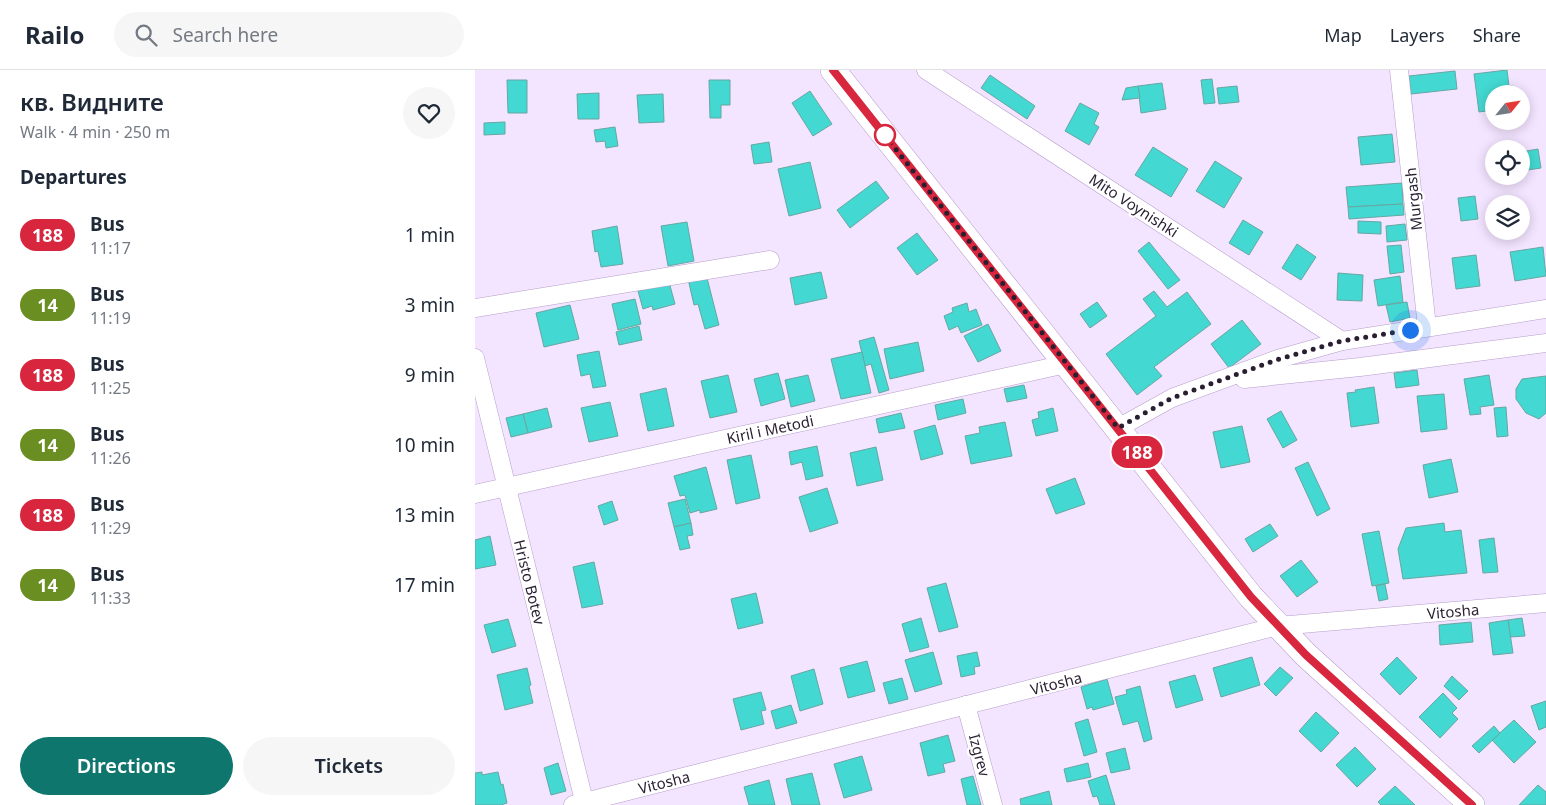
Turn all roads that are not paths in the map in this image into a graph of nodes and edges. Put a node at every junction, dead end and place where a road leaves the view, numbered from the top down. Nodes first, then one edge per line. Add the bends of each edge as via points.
1 (833, 70) edge
2 (926, 70) edge
3 (1399, 70) edge
4 (769, 260) dead end
5 (475, 308) edge
6 (1546, 310) edge
7 (1427, 327) junction
8 (1342, 341) junction
9 (1546, 343) edge
10 (475, 358) edge
11 (1066, 364) junction
12 (1219, 382) junction
13 (1118, 428) junction
14 (507, 487) junction
15 (475, 494) edge
16 (1546, 603) edge
17 (1278, 626) junction
18 (966, 705) junction
19 (581, 804) edge
20 (993, 805) edge
21 (1472, 805) edge

1 - 11 street
2 - 8 street, Mito Voynishki
3 - 7 street, Murgash
4 - 5 street
6 - 7 street
7 - 8 street
8 - 12 street via 1279,359
9 - 12 street
10 - 14 street, Hristo Botev
11 - 13 street
11 - 14 street, Kiril i Metodi
12 - 13 street via 1172,398
13 - 17 street via 1251,597
14 - 15 street, Kiril i Metodi
14 - 19 street, Hristo Botev
16 - 17 street, Vitosha
17 - 18 street, Vitosha
17 - 21 street
18 - 19 street, Vitosha
18 - 20 street, Izgrev

